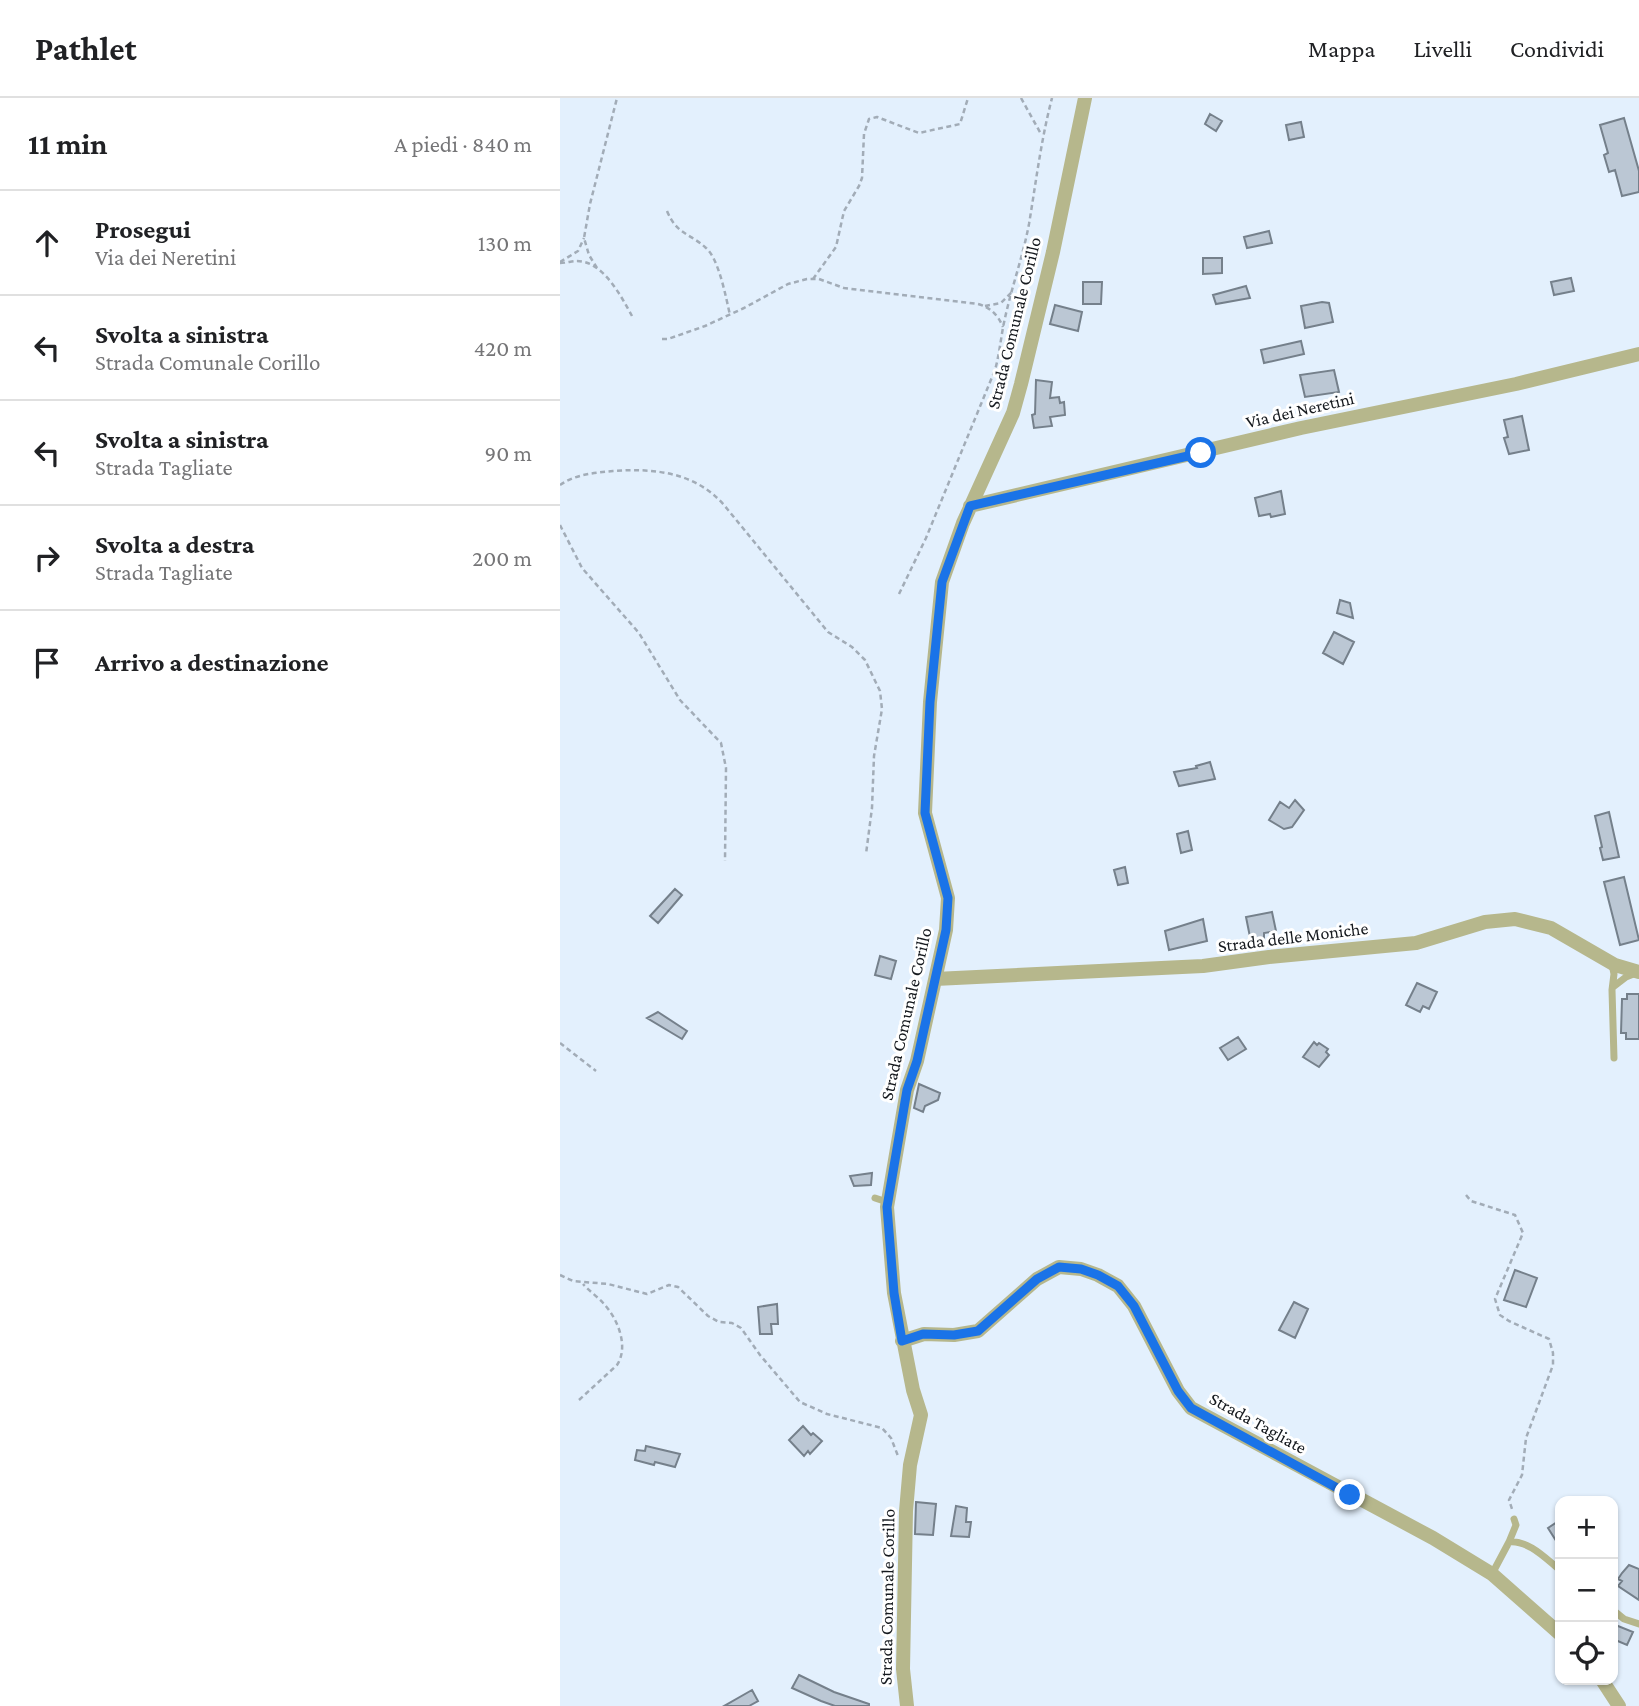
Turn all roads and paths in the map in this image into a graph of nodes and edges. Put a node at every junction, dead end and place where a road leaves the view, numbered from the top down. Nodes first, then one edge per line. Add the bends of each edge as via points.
1 (617, 98) edge
2 (968, 98) edge
3 (1021, 98) edge
4 (1052, 98) edge
5 (1085, 98) edge
6 (1042, 138) junction
7 (667, 211) dead end
8 (584, 239) junction
9 (560, 263) edge
10 (597, 268) junction
11 (813, 278) junction
12 (1014, 289) junction
13 (985, 306) junction
14 (730, 315) junction
15 (632, 316) dead end
16 (1003, 328) junction
17 (662, 339) dead end
18 (1639, 354) edge
19 (560, 485) edge
20 (970, 506) junction
21 (560, 525) edge
22 (899, 594) dead end
23 (866, 854) dead end
24 (725, 861) dead end
25 (1611, 963) junction
26 (1639, 972) edge
27 (936, 979) junction
28 (1613, 987) junction
29 (560, 1043) edge
30 (1614, 1058) dead end
31 (596, 1071) dead end
32 (1466, 1195) dead end
33 (560, 1275) edge
34 (582, 1283) junction
35 (902, 1341) junction
36 (579, 1400) dead end
37 (910, 1474) junction
38 (1514, 1519) joint
39 (1509, 1542) junction
40 (1555, 1566) edge
41 (1492, 1574) junction
42 (1618, 1614) edge
43 (1639, 1624) edge
44 (1555, 1630) edge
45 (1605, 1685) edge
46 (907, 1706) edge
47 (1619, 1706) edge

1 - 8 path
2 - 11 path via 960,124 926,132 877,117 869,119 862,178 848,202 836,247
3 - 6 path
4 - 6 path
5 - 20 street, Strada Comunale Corillo via 1021,384 1009,422
6 - 12 path
7 - 14 path via 678,229 712,255
8 - 9 path via 578,250
8 - 10 path
9 - 10 path via 577,261
10 - 15 path
11 - 13 path via 844,288
11 - 14 path via 788,284
12 - 13 path via 1001,303
12 - 16 path
13 - 16 path
14 - 17 path
16 - 22 path via 986,393
18 - 20 street, Via dei Neretini
19 - 23 path via 586,474 653,470 698,483 718,498 828,632 865,660 880,691 882,709
20 - 27 street, Strada Comunale Corillo via 942,582 930,702 925,813 948,898
21 - 24 path via 582,568 639,633 680,700 721,743 726,768
25 - 26 street, Strada delle Moniche
25 - 27 street, Strada delle Moniche via 1551,928 1515,919 1485,922 1416,943 1203,966
25 - 28 lane
26 - 28 lane
27 - 35 street, Strada Comunale Corillo via 881,1200
28 - 30 lane
29 - 31 path
32 - 38 path via 1471,1202 1515,1215 1523,1233 1495,1299 1500,1315 1549,1339 1553,1353 1526,1438 1522,1475 1509,1500
33 - 34 path
34 - 36 path via 613,1316 623,1346 617,1366
34 - 37 path via 647,1294 668,1284 677,1287 708,1316 741,1328 806,1406 883,1428
35 - 37 street, Strada Comunale Corillo via 921,1415
35 - 41 street, Strada Tagliate via 923,1334 978,1331 1037,1279 1059,1267 1098,1275 1118,1286 1134,1306 1191,1408
37 - 46 street, Strada Comunale Corillo via 903,1577
38 - 39 lane
39 - 40 lane via 1530,1547
39 - 41 lane
41 - 44 street, Strada Tagliate
42 - 43 lane
45 - 47 street

